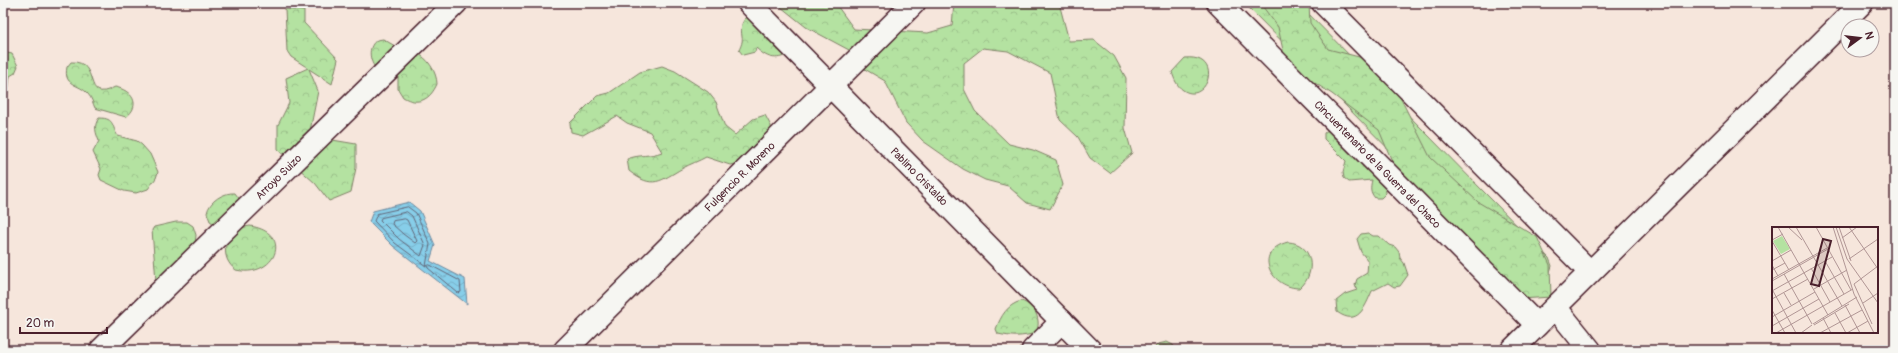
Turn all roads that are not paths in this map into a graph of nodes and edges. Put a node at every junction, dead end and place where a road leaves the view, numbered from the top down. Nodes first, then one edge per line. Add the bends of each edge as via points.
1 (456, 3) edge
2 (749, 3) edge
3 (914, 3) edge
4 (1218, 3) edge
5 (1323, 3) edge
6 (1862, 3) edge
7 (831, 86) junction
8 (1590, 272) junction
9 (1556, 308) junction
10 (1062, 321) junction
11 (1537, 326) junction
12 (100, 350) edge
13 (565, 350) edge
14 (1033, 350) edge
15 (1090, 350) edge
16 (1512, 350) edge
17 (1590, 350) edge

1 - 12 street, Arroyo Suizo
2 - 7 street, Pablino Cristaldo
3 - 7 street, Fulgencio R. Moreno
4 - 11 street, Cincuentenario de la Guerra del Chaco
5 - 8 street
6 - 8 street
7 - 10 street, Pablino Cristaldo
7 - 13 street, Fulgencio R. Moreno
8 - 9 street
9 - 11 street
9 - 17 street
10 - 14 street
10 - 15 street, Pablino Cristaldo
11 - 16 street

